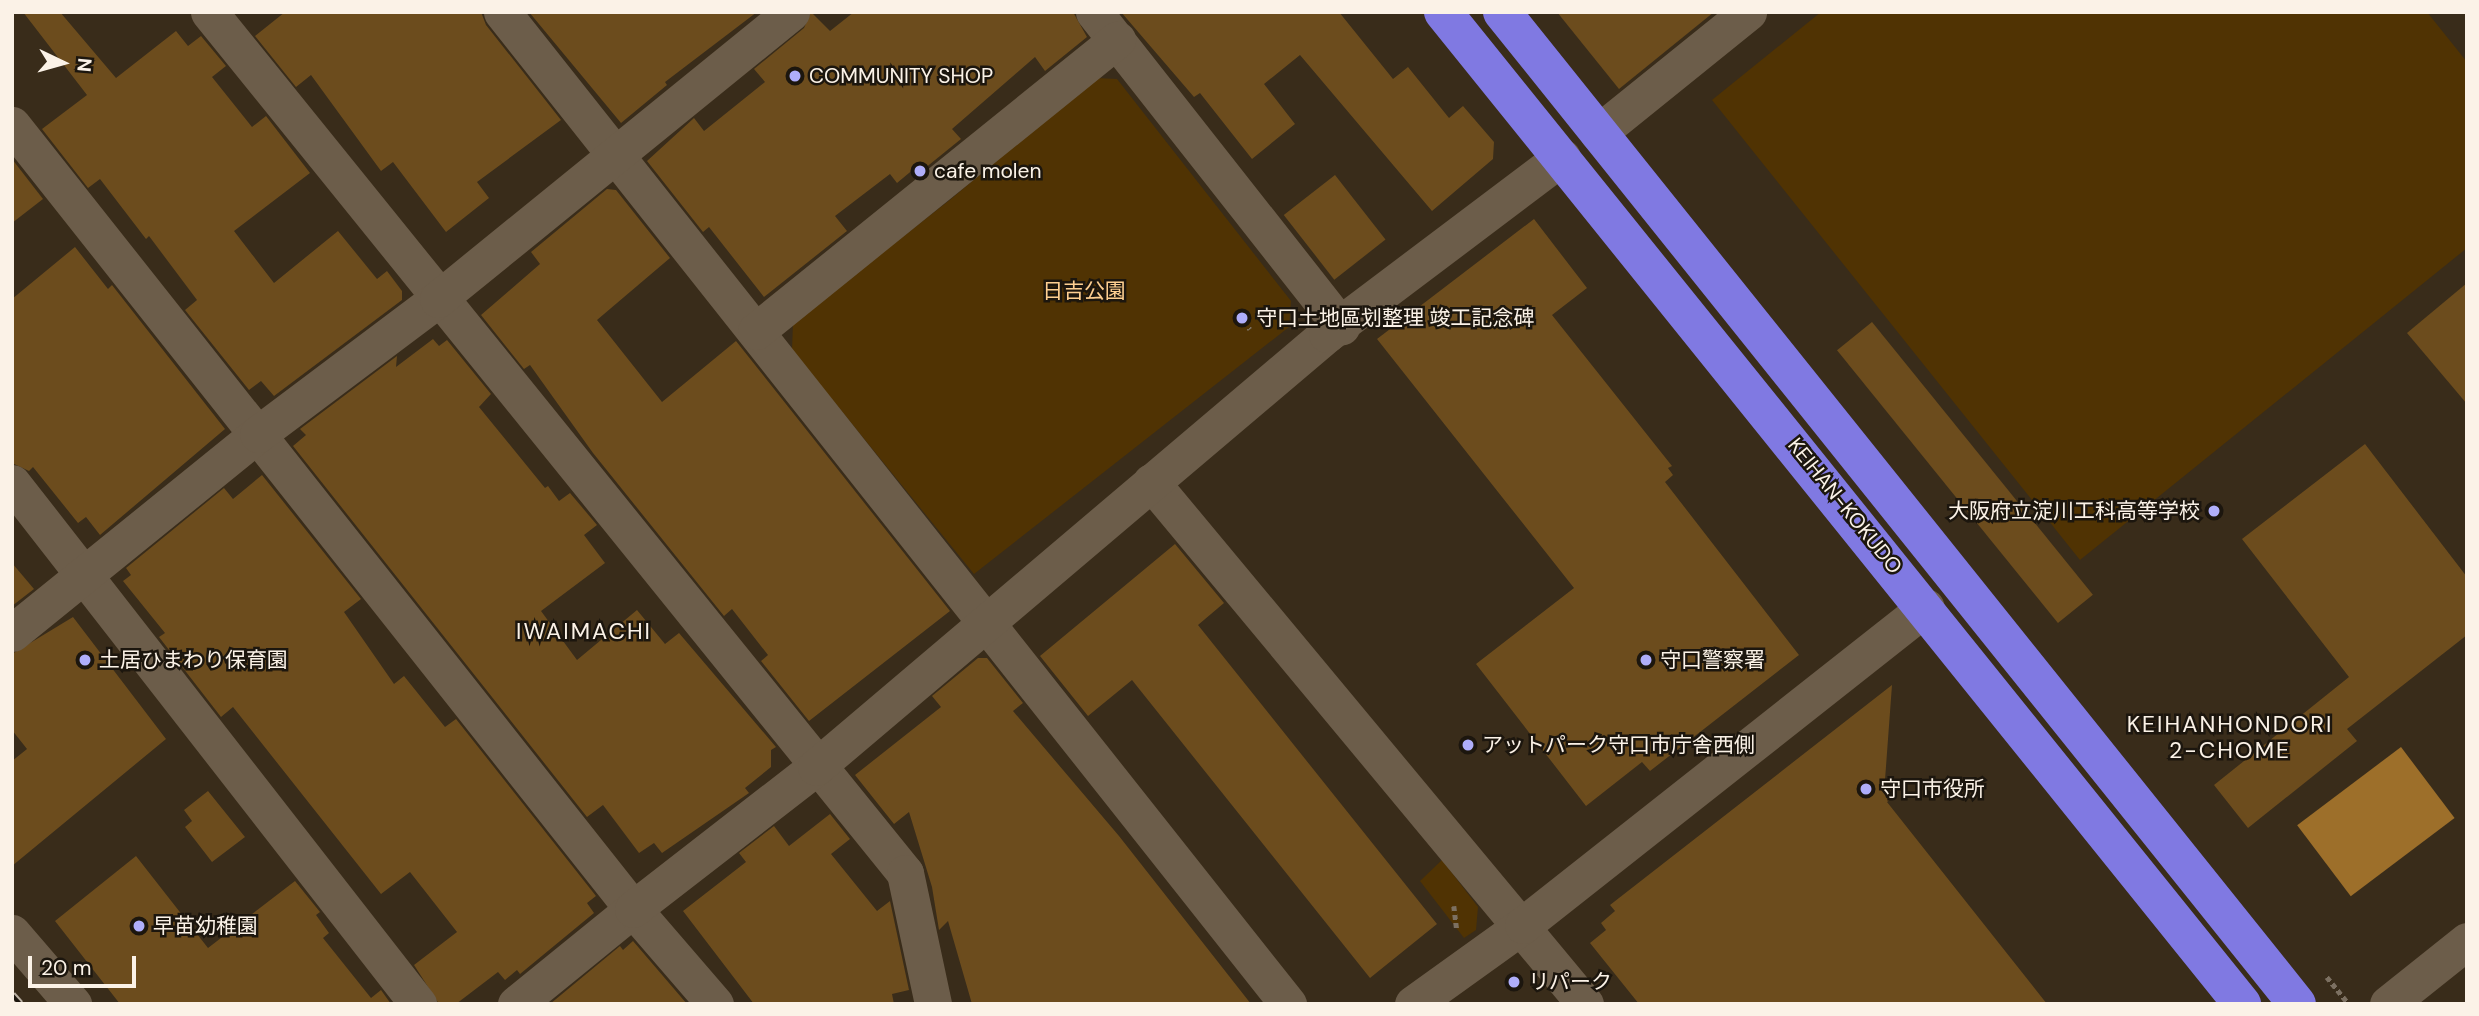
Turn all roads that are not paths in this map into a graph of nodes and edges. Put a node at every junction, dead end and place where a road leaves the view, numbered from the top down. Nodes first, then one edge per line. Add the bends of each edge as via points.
1 (209, 12) edge
2 (502, 12) edge
3 (791, 12) edge
4 (1094, 12) edge
5 (1443, 12) edge
6 (1502, 12) edge
7 (1748, 12) edge
8 (1117, 40) junction
9 (12, 125) edge
10 (1598, 133) junction
11 (614, 155) junction
12 (1562, 157) junction
13 (438, 299) junction
14 (1341, 326) junction
15 (756, 331) junction
16 (258, 434) junction
17 (1151, 482) junction
18 (12, 483) edge
19 (81, 574) junction
20 (1926, 607) junction
21 (987, 620) junction
22 (12, 634) edge
23 (816, 767) junction
24 (634, 909) junction
25 (1523, 925) junction
26 (12, 933) edge
27 (2467, 941) edge
28 (73, 1004) edge
29 (418, 1004) edge
30 (516, 1004) edge
31 (715, 1004) edge
32 (933, 1004) edge
33 (1288, 1004) edge
34 (1413, 1004) edge
35 (1586, 1004) edge
36 (2242, 1004) edge
37 (2297, 1004) edge
38 (2388, 1004) edge

1 - 13 street
2 - 11 street
3 - 11 street
4 - 8 street
5 - 12 highway, KEIHAN-KOKUDO
6 - 10 highway, KEIHAN-KOKUDO
7 - 10 street
8 - 14 street
8 - 15 street
9 - 16 street
10 - 37 highway, KEIHAN-KOKUDO
11 - 13 street
11 - 15 street
12 - 14 street
12 - 20 highway, KEIHAN-KOKUDO
13 - 16 street
13 - 23 street
14 - 17 street
15 - 21 street
16 - 19 street
16 - 24 street
17 - 21 street
17 - 25 street
18 - 19 street
19 - 22 street
19 - 29 street
20 - 25 street
20 - 36 highway, KEIHAN-KOKUDO
21 - 23 street
21 - 33 street
23 - 24 street
23 - 32 street via 905,873
24 - 30 street
24 - 31 street
25 - 34 street
25 - 35 street
26 - 28 street
27 - 38 street

